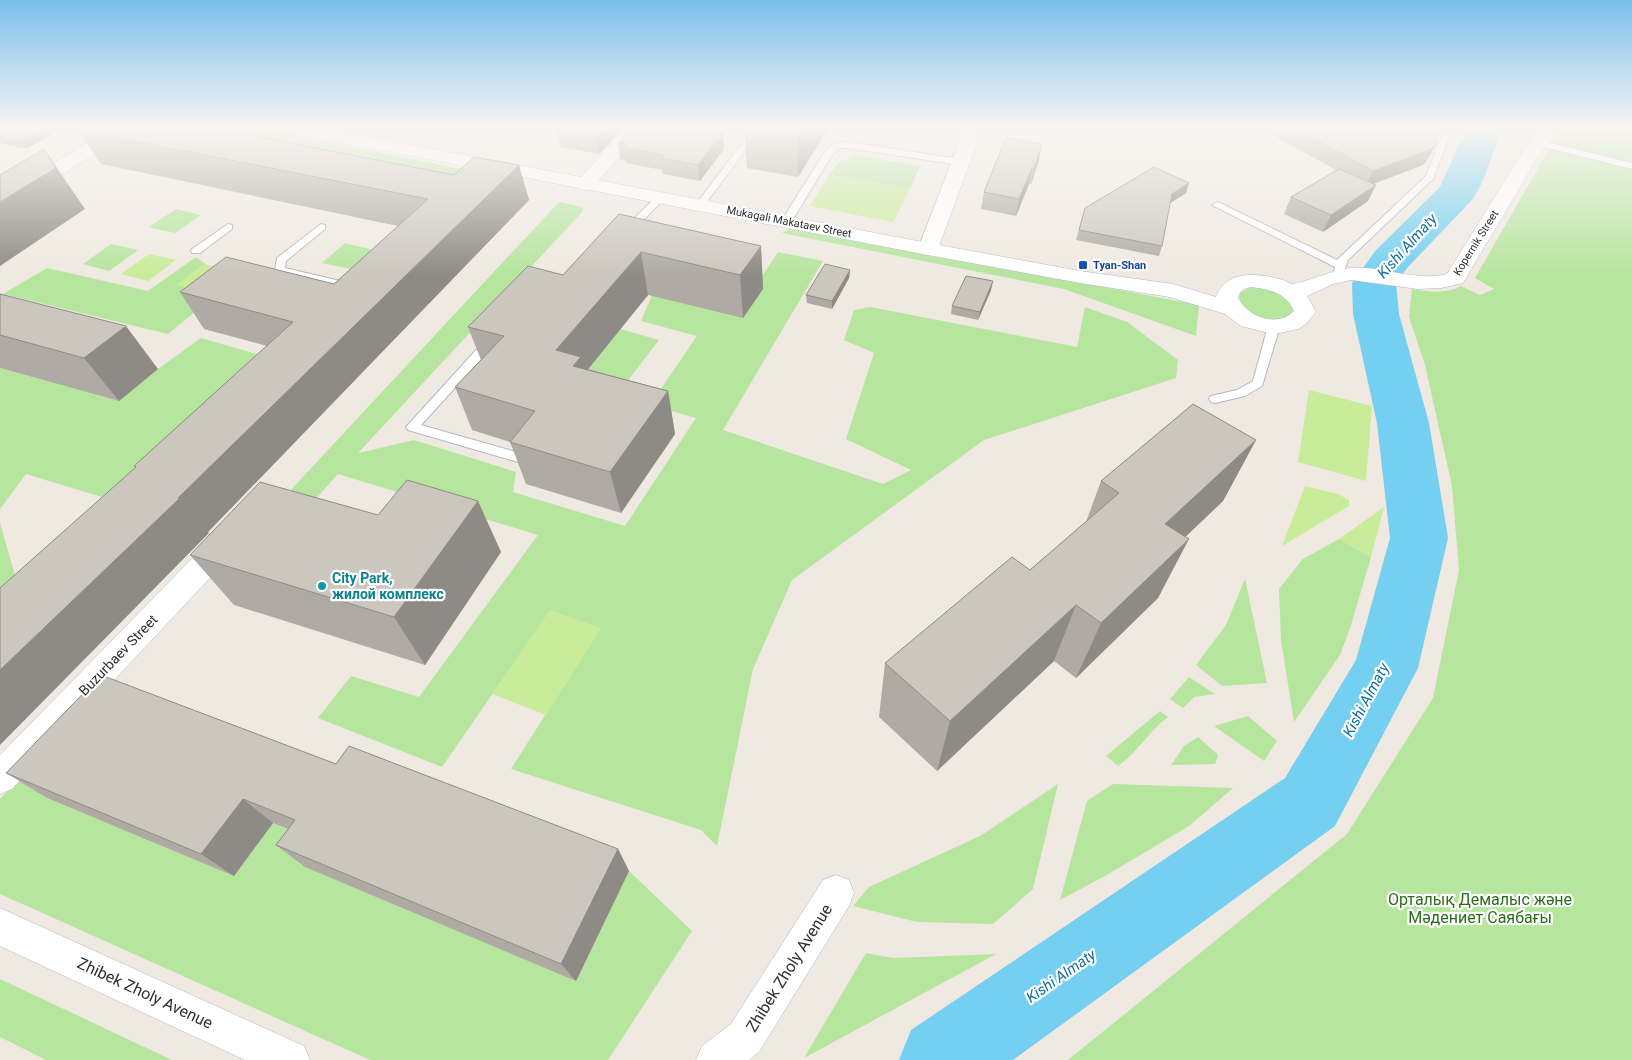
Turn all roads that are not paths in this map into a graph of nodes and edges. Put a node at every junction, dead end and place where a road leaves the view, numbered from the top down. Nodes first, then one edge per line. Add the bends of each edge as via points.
1 (45, 176) edge
2 (546, 176) edge
3 (592, 176) edge
4 (721, 176) edge
5 (814, 176) edge
6 (955, 176) edge
7 (1430, 176) edge
8 (1517, 176) edge
9 (585, 184) junction
10 (660, 198) junction
11 (0, 204) edge
12 (700, 205) junction
13 (1217, 205) dead end
14 (786, 222) junction
15 (228, 226) dead end
16 (321, 228) dead end
17 (619, 240) edge
18 (928, 249) junction
19 (196, 252) dead end
20 (1339, 270) junction
21 (357, 288) edge
22 (1294, 294) junction
23 (1231, 299) junction
24 (1274, 326) junction
25 (498, 333) edge
26 (1216, 399) dead end
27 (518, 458) edge
28 (236, 531) edge
29 (0, 778) edge
30 (836, 893) dead end
31 (0, 927) edge
32 (290, 1060) edge
33 (716, 1060) edge

1 - 11 street
2 - 9 street, Mukagali Makataev Street
3 - 9 street
4 - 12 lane
5 - 14 lane
6 - 18 street
7 - 20 lane via 1343,259
8 - 20 street, Kopernik Street via 1455,278 1419,284
9 - 10 street, Mukagali Makataev Street
10 - 12 street, Mukagali Makataev Street
10 - 17 lane
12 - 14 street, Mukagali Makataev Street
13 - 20 lane
14 - 18 street, Mukagali Makataev Street
15 - 19 lane
16 - 21 lane via 281,260 280,270
18 - 23 street, Mukagali Makataev Street via 1080,277
20 - 22 street
22 - 23 street via 1280,286 1251,281 1238,284
22 - 24 street via 1305,312 1300,320
23 - 24 street, Mukagali Makataev Street via 1251,320
24 - 26 lane via 1258,383 1241,393
25 - 27 lane via 412,427
28 - 29 street, Buzurbaev Street
30 - 33 street, Zhibek Zholy Avenue via 745,1038
31 - 32 street, Zhibek Zholy Avenue

